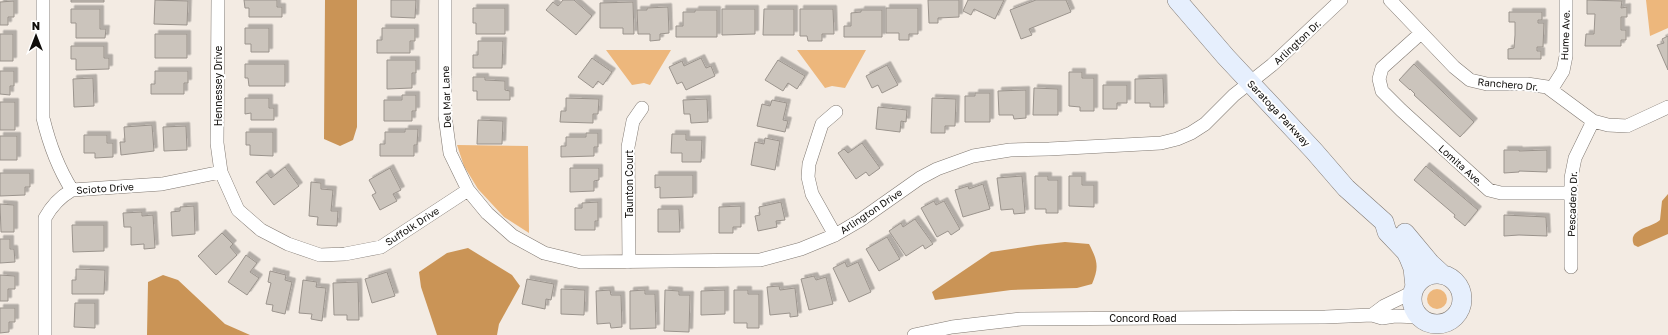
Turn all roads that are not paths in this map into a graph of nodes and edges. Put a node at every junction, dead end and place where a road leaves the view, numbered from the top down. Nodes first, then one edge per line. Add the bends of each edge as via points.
1 (43, 0) edge
2 (218, 0) edge
3 (445, 0) edge
4 (1177, 0) edge
5 (1341, 0) edge
6 (1390, 0) edge
7 (1566, 0) edge
8 (1422, 33) junction
9 (1250, 82) junction
10 (1551, 90) junction
11 (1668, 107) edge
12 (642, 108) dead end
13 (836, 112) dead end
14 (1593, 121) junction
15 (221, 172) junction
16 (72, 190) junction
17 (468, 190) junction
18 (1572, 193) junction
19 (1384, 222) junction
20 (835, 235) junction
21 (629, 262) junction
22 (1571, 267) dead end
23 (1443, 274) junction
24 (1414, 290) junction
25 (1372, 315) junction
26 (1455, 315) junction
27 (1426, 324) edge
28 (45, 335) edge
29 (914, 335) edge
30 (1453, 335) edge

1 - 16 street via 43,118 63,176
2 - 15 street, Hennessey Drive via 217,143
3 - 17 street, Del Mar Lane via 445,116 450,153
4 - 9 street, Saratoga Parkway
5 - 9 street, Arlington Dr. via 1272,65
6 - 8 street, Ranchero Dr.
7 - 10 street, Hume Ave. via 1566,56 1563,71
8 - 10 street, Ranchero Dr. via 1470,80 1487,84 1527,84
8 - 18 street, Lomita Ave. via 1382,68 1379,80 1382,91 1489,190 1501,193
9 - 19 street, Saratoga Parkway via 1346,188
9 - 20 street, Arlington Drive via 1205,124 1192,133 1176,139 1161,143 1010,150 972,156 920,178
10 - 14 street, Ranchero Dr.
11 - 14 street, Ranchero Dr. via 1627,126
12 - 21 street, Taunton Court via 633,121 628,147
13 - 20 street via 822,124 809,164 808,177 812,194
14 - 18 street, Pescadero Dr. via 1575,158
15 - 16 street, Scioto Drive via 162,184
15 - 17 street, Suffolk Drive via 238,210 261,230 288,244 320,255 345,254 381,247
16 - 28 street, Scioto Drive via 61,196 50,208 46,218
17 - 21 street, Arlington Drive via 487,213 513,236 544,252 581,262
18 - 22 street, Pescadero Dr.
19 - 23 street, Saratoga Parkway via 1397,224 1430,263
19 - 24 street, Saratoga Parkway via 1386,232 1409,258 1413,268
20 - 21 street, Arlington Drive via 801,249 760,260
23 - 24 street via 1427,276 1418,282
23 - 26 street via 1453,280 1462,299
24 - 25 street
24 - 27 street via 1414,308
25 - 27 street, Concord Road via 1382,318 1395,316
25 - 29 street, Concord Road via 1325,318 1021,319 952,327
26 - 27 street via 1441,323
26 - 30 street

